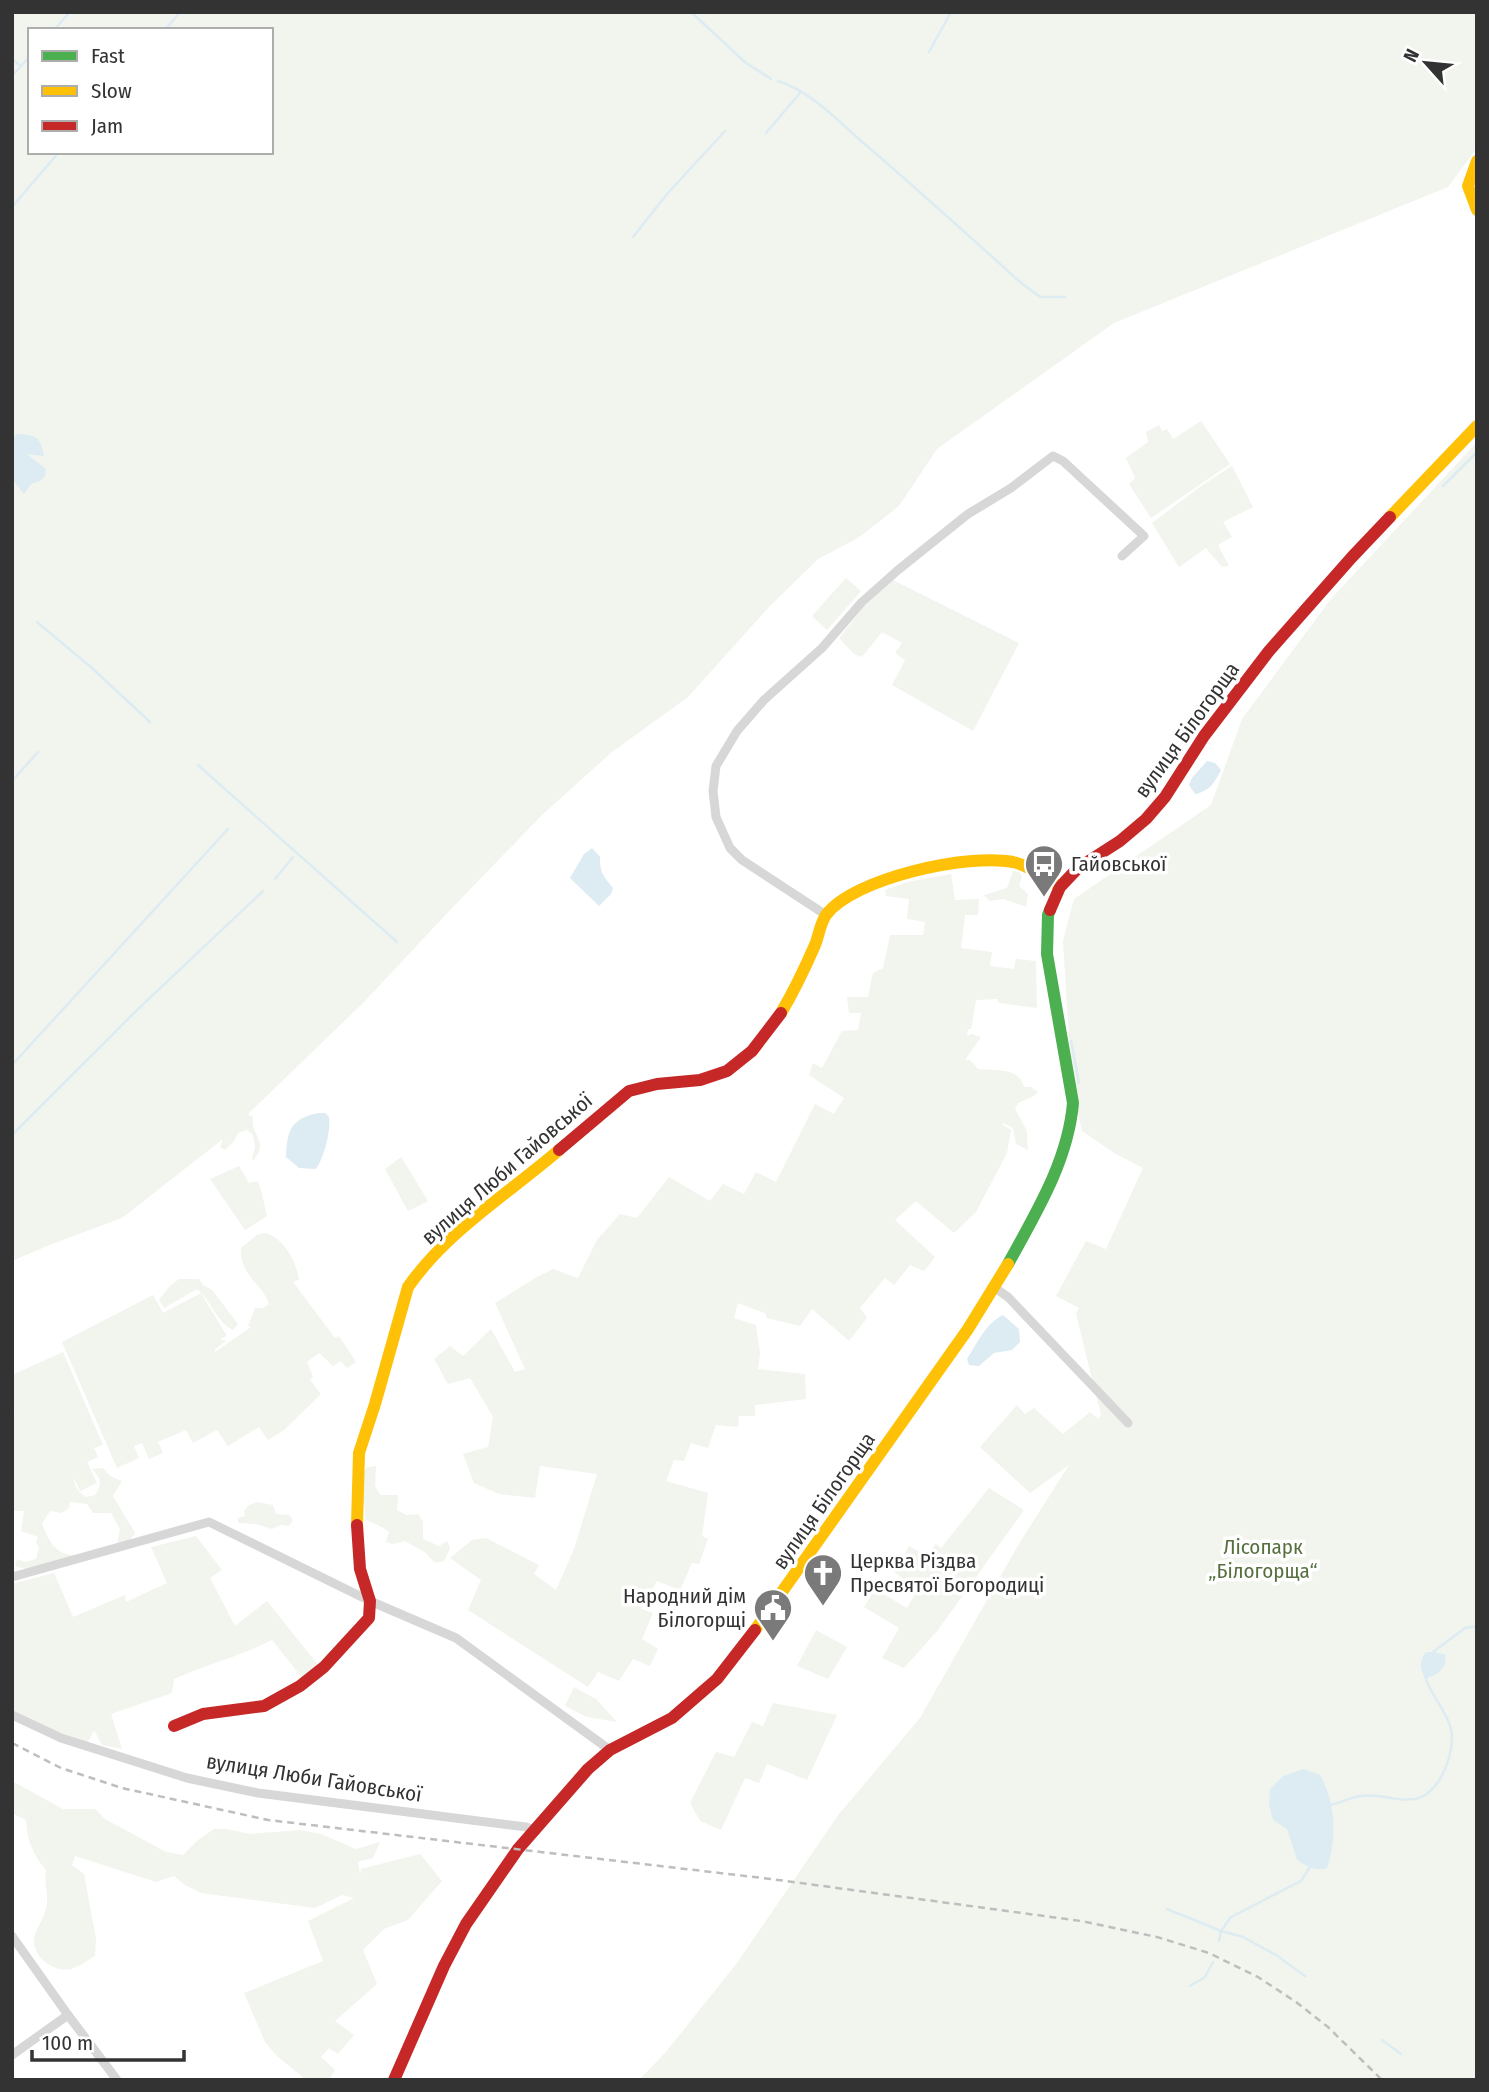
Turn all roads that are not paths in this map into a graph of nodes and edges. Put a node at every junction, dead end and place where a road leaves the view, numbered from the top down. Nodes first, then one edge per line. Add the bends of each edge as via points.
1 (1477, 161) edge
2 (1472, 201) edge
3 (1477, 426) edge
4 (1122, 556) dead end
5 (1060, 887) junction
6 (826, 915) junction
7 (995, 1288) junction
8 (1128, 1423) dead end
9 (12, 1577) edge
10 (370, 1601) junction
11 (12, 1715) edge
12 (174, 1726) dead end
13 (610, 1751) junction
14 (536, 1831) junction
15 (12, 1936) edge
16 (68, 2015) junction
17 (12, 2055) edge
18 (117, 2080) edge
19 (394, 2080) edge

1 - 2 street via 1469,176
3 - 5 street, вулиця Білогорща via 1269,651 1146,819 1078,867
4 - 6 street via 1144,536 1053,456 968,514 862,601 822,648 737,732 716,766 713,790 716,817 730,848
5 - 6 street via 1028,867 978,860 883,879
5 - 7 street, вулиця Білогорща via 1048,915 1047,954 1073,1103 1071,1125 1056,1171
6 - 10 street, вулиця Люби Гайовської via 792,993 763,1040 739,1063 703,1080 629,1091 463,1227 408,1287 359,1453 357,1545
7 - 8 street
7 - 13 street, вулиця Білогорща via 717,1679 672,1718
9 - 10 street via 209,1522
10 - 12 street via 369,1618 300,1686 264,1706 203,1714
10 - 13 street via 456,1638
11 - 14 street, вулиця Люби Гайовської via 61,1738 211,1783
13 - 14 street, вулиця Білогорща via 588,1769
14 - 19 street, вулиця Білогорща via 518,1849 466,1924
15 - 16 street
16 - 17 street
16 - 18 street

